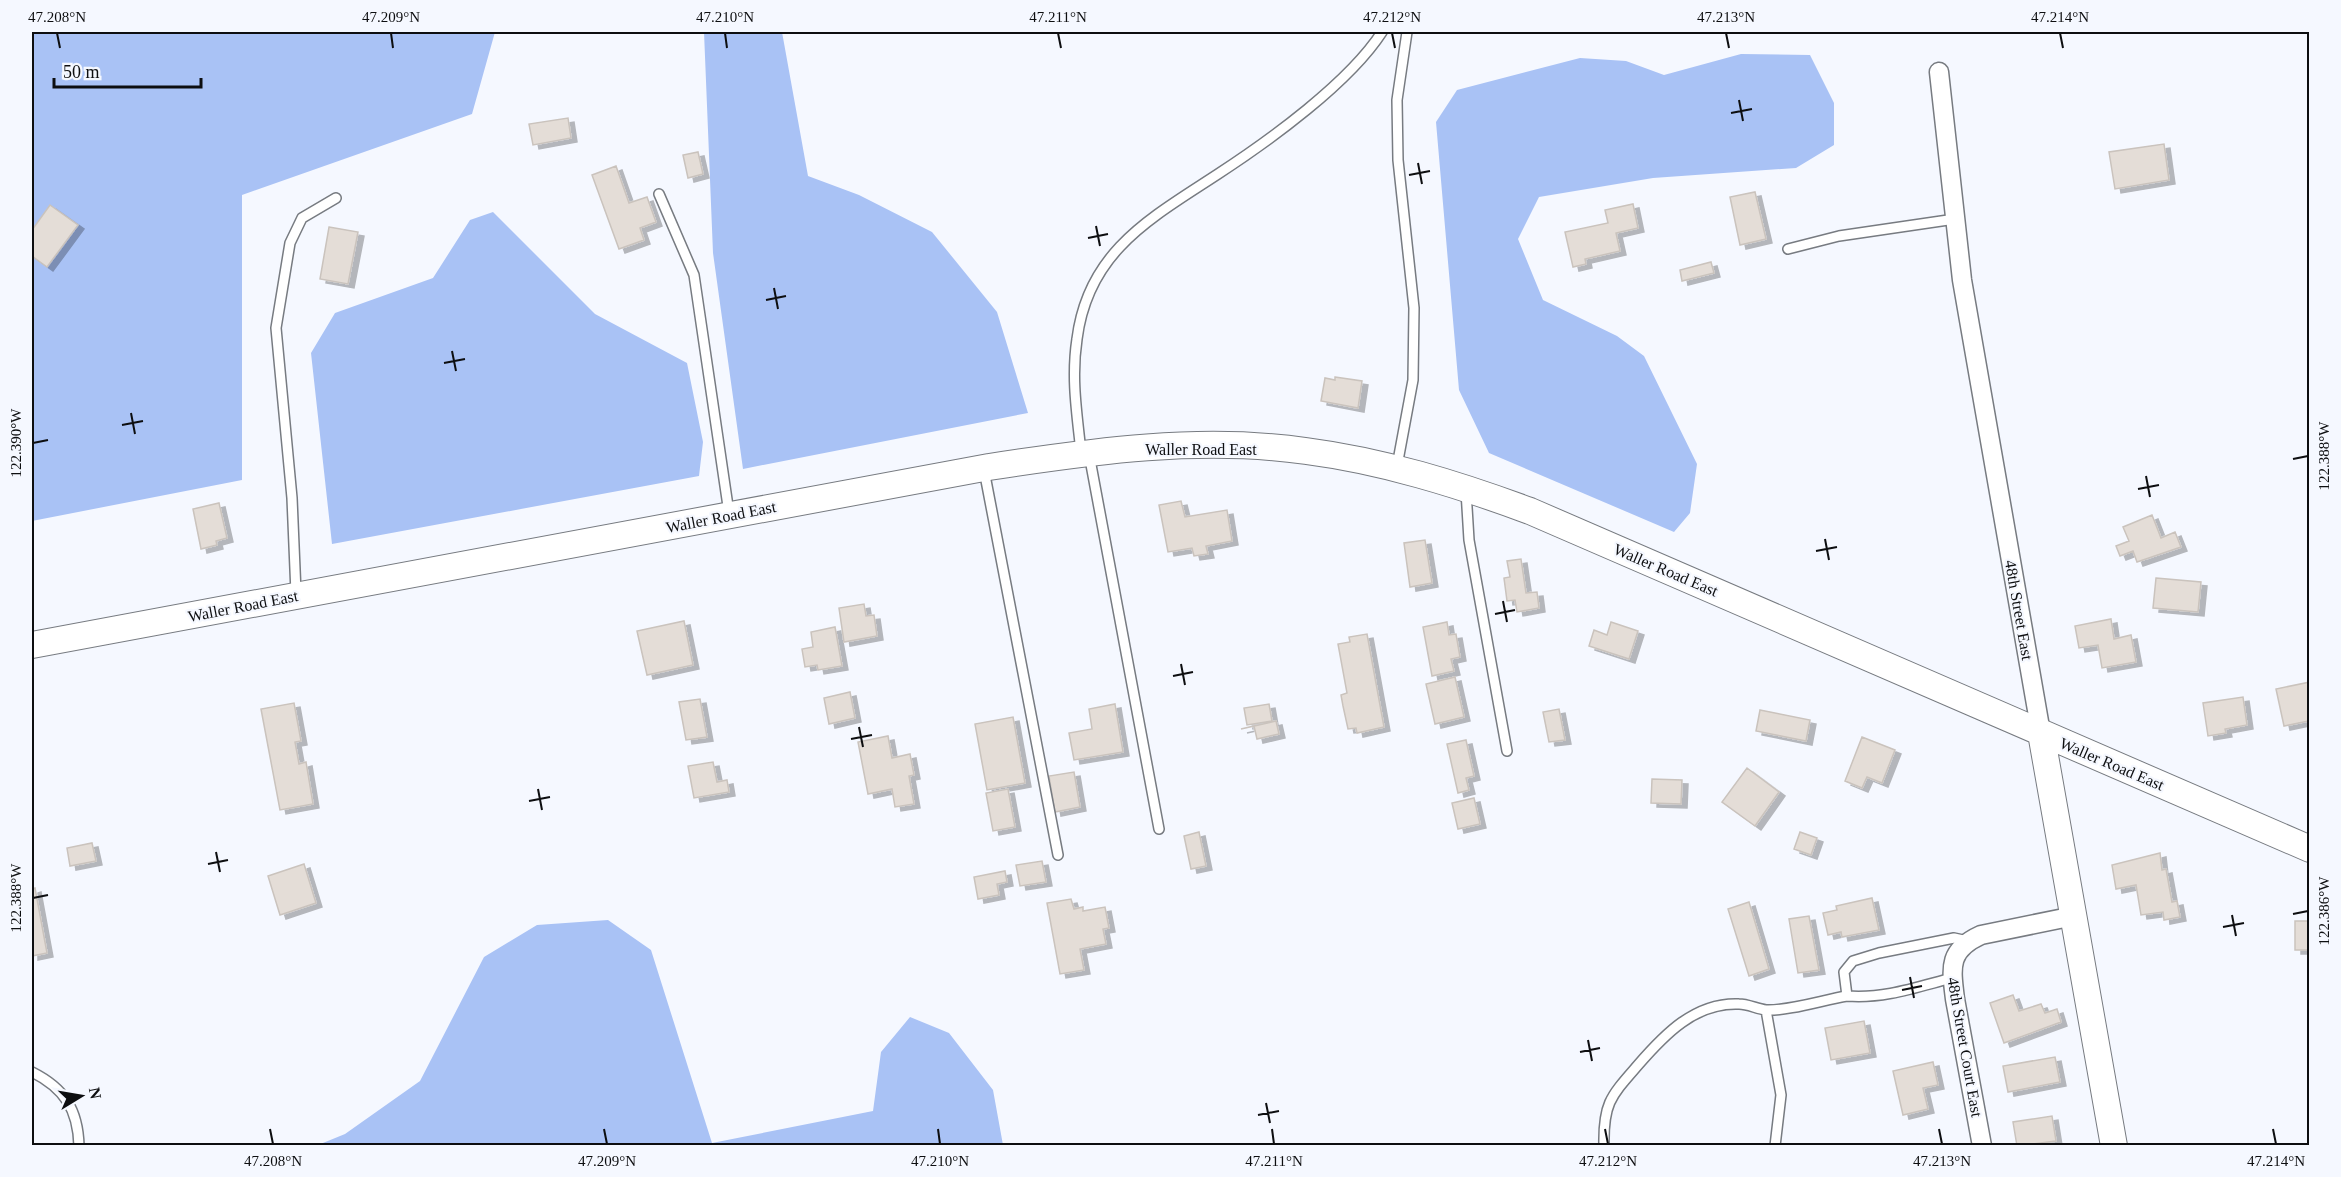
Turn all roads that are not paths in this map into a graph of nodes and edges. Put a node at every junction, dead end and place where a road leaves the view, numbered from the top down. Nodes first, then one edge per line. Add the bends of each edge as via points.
1 (1382, 32) edge
2 (1407, 32) edge
3 (1939, 72) dead end
4 (659, 194) dead end
5 (336, 198) dead end
6 (1955, 219) junction
7 (1788, 249) dead end
8 (1085, 453) junction
9 (983, 468) junction
10 (1396, 469) junction
11 (1466, 489) junction
12 (730, 515) junction
13 (296, 596) junction
14 (32, 645) edge
15 (2041, 733) junction
16 (1508, 751) dead end
17 (1159, 829) dead end
18 (2310, 849) edge
19 (1058, 855) dead end
20 (2074, 916) junction
21 (1963, 945) junction
22 (1952, 978) junction
23 (1847, 996) junction
24 (1766, 1010) junction
25 (32, 1072) edge
26 (79, 1146) edge
27 (1604, 1146) edge
28 (1775, 1146) edge
29 (1982, 1146) edge
30 (2114, 1146) edge

1 - 8 lane via 1302,114 1156,213 1127,237 1105,263 1089,294 1077,337 1073,376
2 - 10 lane via 1397,100 1414,308 1413,380
3 - 6 street, 48th Street East
4 - 12 lane via 694,275
5 - 13 lane via 302,218 290,243 276,328 292,498
6 - 7 lane via 1839,236
6 - 15 street, 48th Street East via 1975,360
8 - 9 street, Waller Road East
8 - 10 street, Waller Road East via 1216,446 1304,451
8 - 17 lane
9 - 12 street, Waller Road East
9 - 19 lane
10 - 11 street, Waller Road East
11 - 15 street, Waller Road East via 1530,511
11 - 16 lane via 1469,540
12 - 13 street, Waller Road East
13 - 14 street, Waller Road East
15 - 18 street, Waller Road East
15 - 20 street, 48th Street East
20 - 21 street via 1995,930
20 - 30 street, 48th Street East
21 - 22 street, 48th Street Court East via 1953,960
21 - 23 lane via 1954,938 1853,962 1844,972
22 - 23 lane via 1886,996
22 - 29 street, 48th Street Court East
23 - 24 lane
24 - 27 lane via 1738,1004 1686,1017 1657,1042 1609,1098
24 - 28 lane via 1781,1095
25 - 26 lane via 61,1092 70,1104

